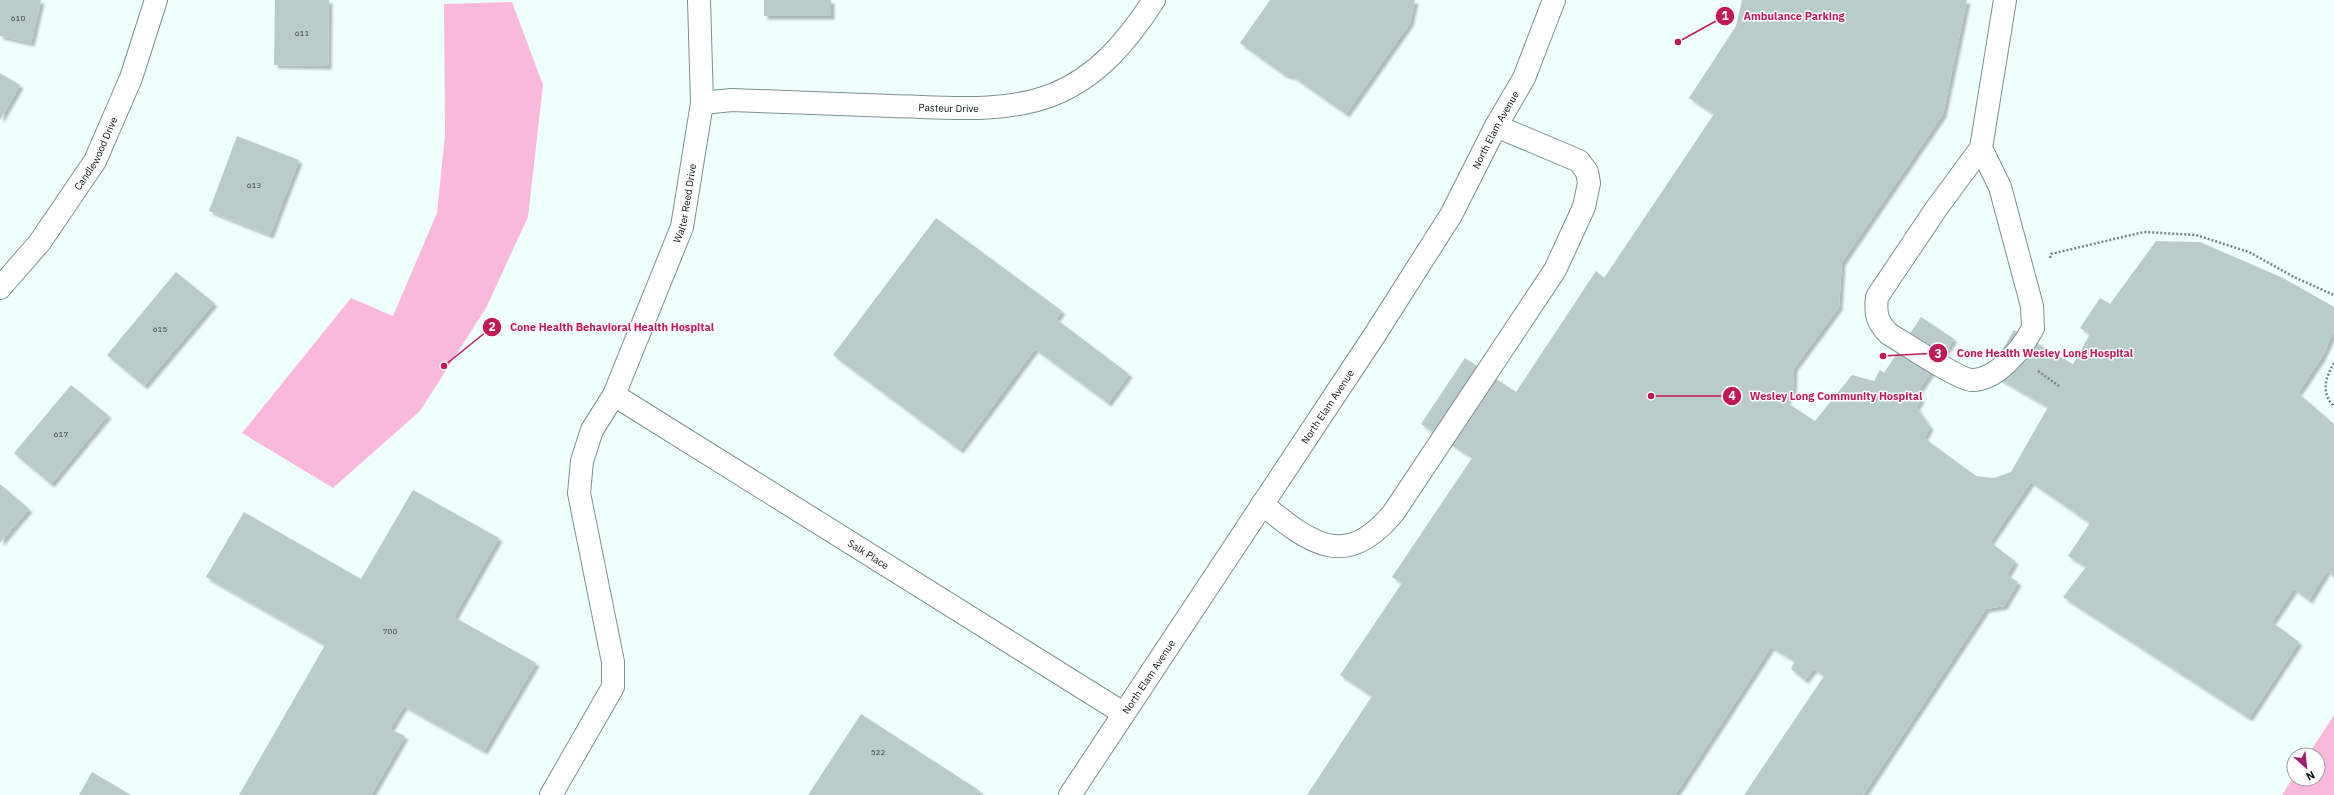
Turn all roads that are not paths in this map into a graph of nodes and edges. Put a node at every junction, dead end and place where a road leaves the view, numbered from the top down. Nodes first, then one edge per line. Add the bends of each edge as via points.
1 (156, 0) edge
2 (700, 0) edge
3 (1154, 0) edge
4 (1554, 0) edge
5 (2005, 0) edge
6 (702, 102) junction
7 (1496, 126) junction
8 (1981, 148) junction
9 (0, 288) edge
10 (614, 395) junction
11 (1262, 504) junction
12 (1123, 713) junction
13 (551, 795) edge
14 (1070, 795) edge

1 - 9 street, Candlewood Drive via 131,78 95,161 40,242
2 - 6 street, Walter Reed Drive
3 - 6 street, Pasteur Drive via 1136,29 1113,55 1085,77 1052,95 1015,104 966,107 732,100
4 - 7 street, North Elam Avenue via 1524,78
5 - 8 street
6 - 10 street, Walter Reed Drive via 682,227
7 - 11 street, North Elam Avenue via 1451,215
7 - 11 street via 1579,161 1587,172 1590,183 1584,207 1555,270 1379,531 1356,545 1334,548 1310,539 1288,526
8 - 8 street via 1877,297 1876,312 1879,324 1889,334 1970,380 1986,378 2000,369 2033,328 2032,306 2000,187
10 - 12 street, Salk Place
10 - 13 street, Walter Reed Drive via 592,430 582,461 579,493 613,662 613,687
11 - 12 street, North Elam Avenue
12 - 14 street, North Elam Avenue

